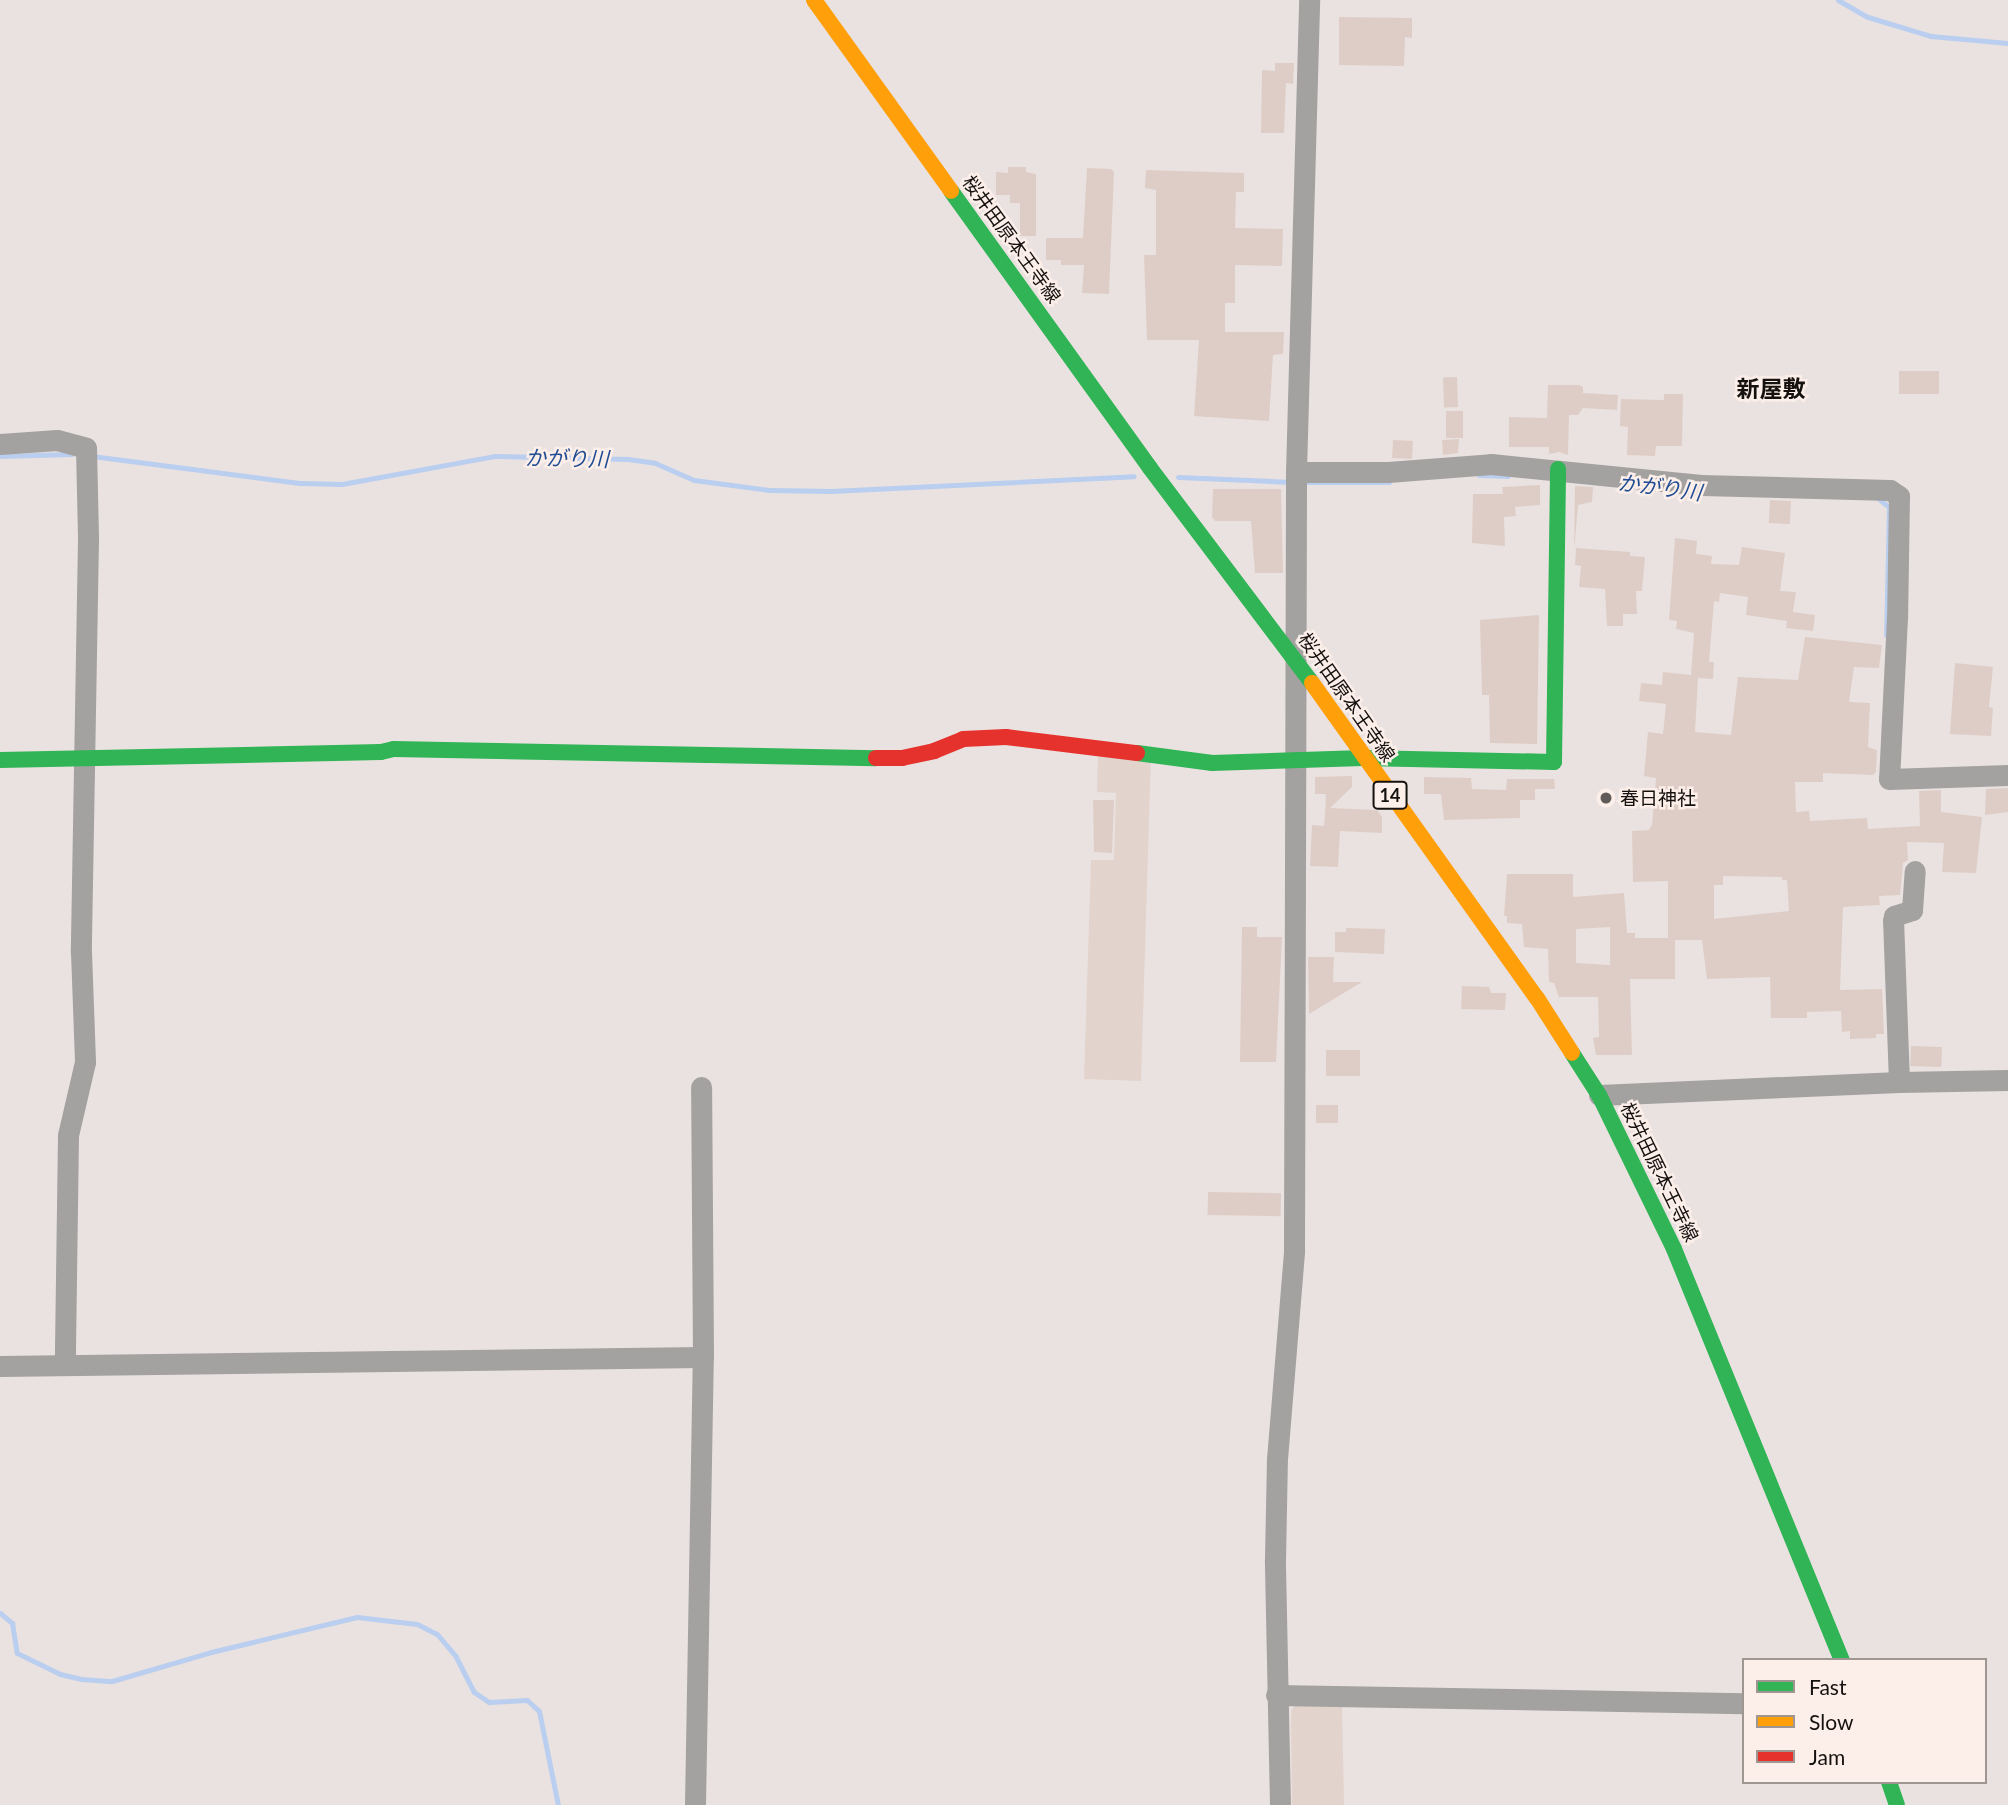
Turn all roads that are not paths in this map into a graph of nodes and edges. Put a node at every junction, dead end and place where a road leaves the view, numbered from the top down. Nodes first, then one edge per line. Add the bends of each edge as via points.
1 (814, 0) edge
2 (1309, 0) edge
3 (0, 444) edge
4 (1558, 469) junction
5 (1296, 472) junction
6 (1297, 660) junction
7 (1363, 758) junction
8 (1295, 759) junction
9 (0, 760) edge
10 (84, 761) junction
11 (2008, 775) edge
12 (1915, 871) dead end
13 (2008, 1080) edge
14 (1899, 1082) junction
15 (701, 1087) dead end
16 (1599, 1095) junction
17 (703, 1357) junction
18 (65, 1363) junction
19 (0, 1366) edge
20 (1841, 1658) edge
21 (1276, 1695) junction
22 (1742, 1703) edge
23 (1890, 1784) edge
24 (695, 1805) edge
25 (1280, 1805) edge
26 (1897, 1805) edge

1 - 6 main road, 桜井田原本王寺線 / 14 via 1150,468
2 - 5 street
3 - 10 street via 57,440 86,448
4 - 5 street via 1491,464 1388,472
4 - 7 main road via 1554,762
4 - 11 street via 1702,485 1890,490 1899,496 1889,779
5 - 6 street
6 - 7 main road, 桜井田原本王寺線 / 14
6 - 8 street
7 - 8 main road
7 - 16 main road, 桜井田原本王寺線 / 14 via 1537,998
8 - 10 main road via 1212,763 1006,737 963,740 902,758 394,749
8 - 21 street via 1294,1251 1277,1459
9 - 10 main road
10 - 18 street via 81,952 85,1062 68,1135
12 - 14 street via 1912,910 1894,916 1893,921
13 - 14 street
14 - 16 street
15 - 17 street
16 - 20 main road, 桜井田原本王寺線 / 14 via 1674,1249
17 - 18 street
17 - 24 street
18 - 19 street
21 - 22 street
21 - 25 street
23 - 26 main road

